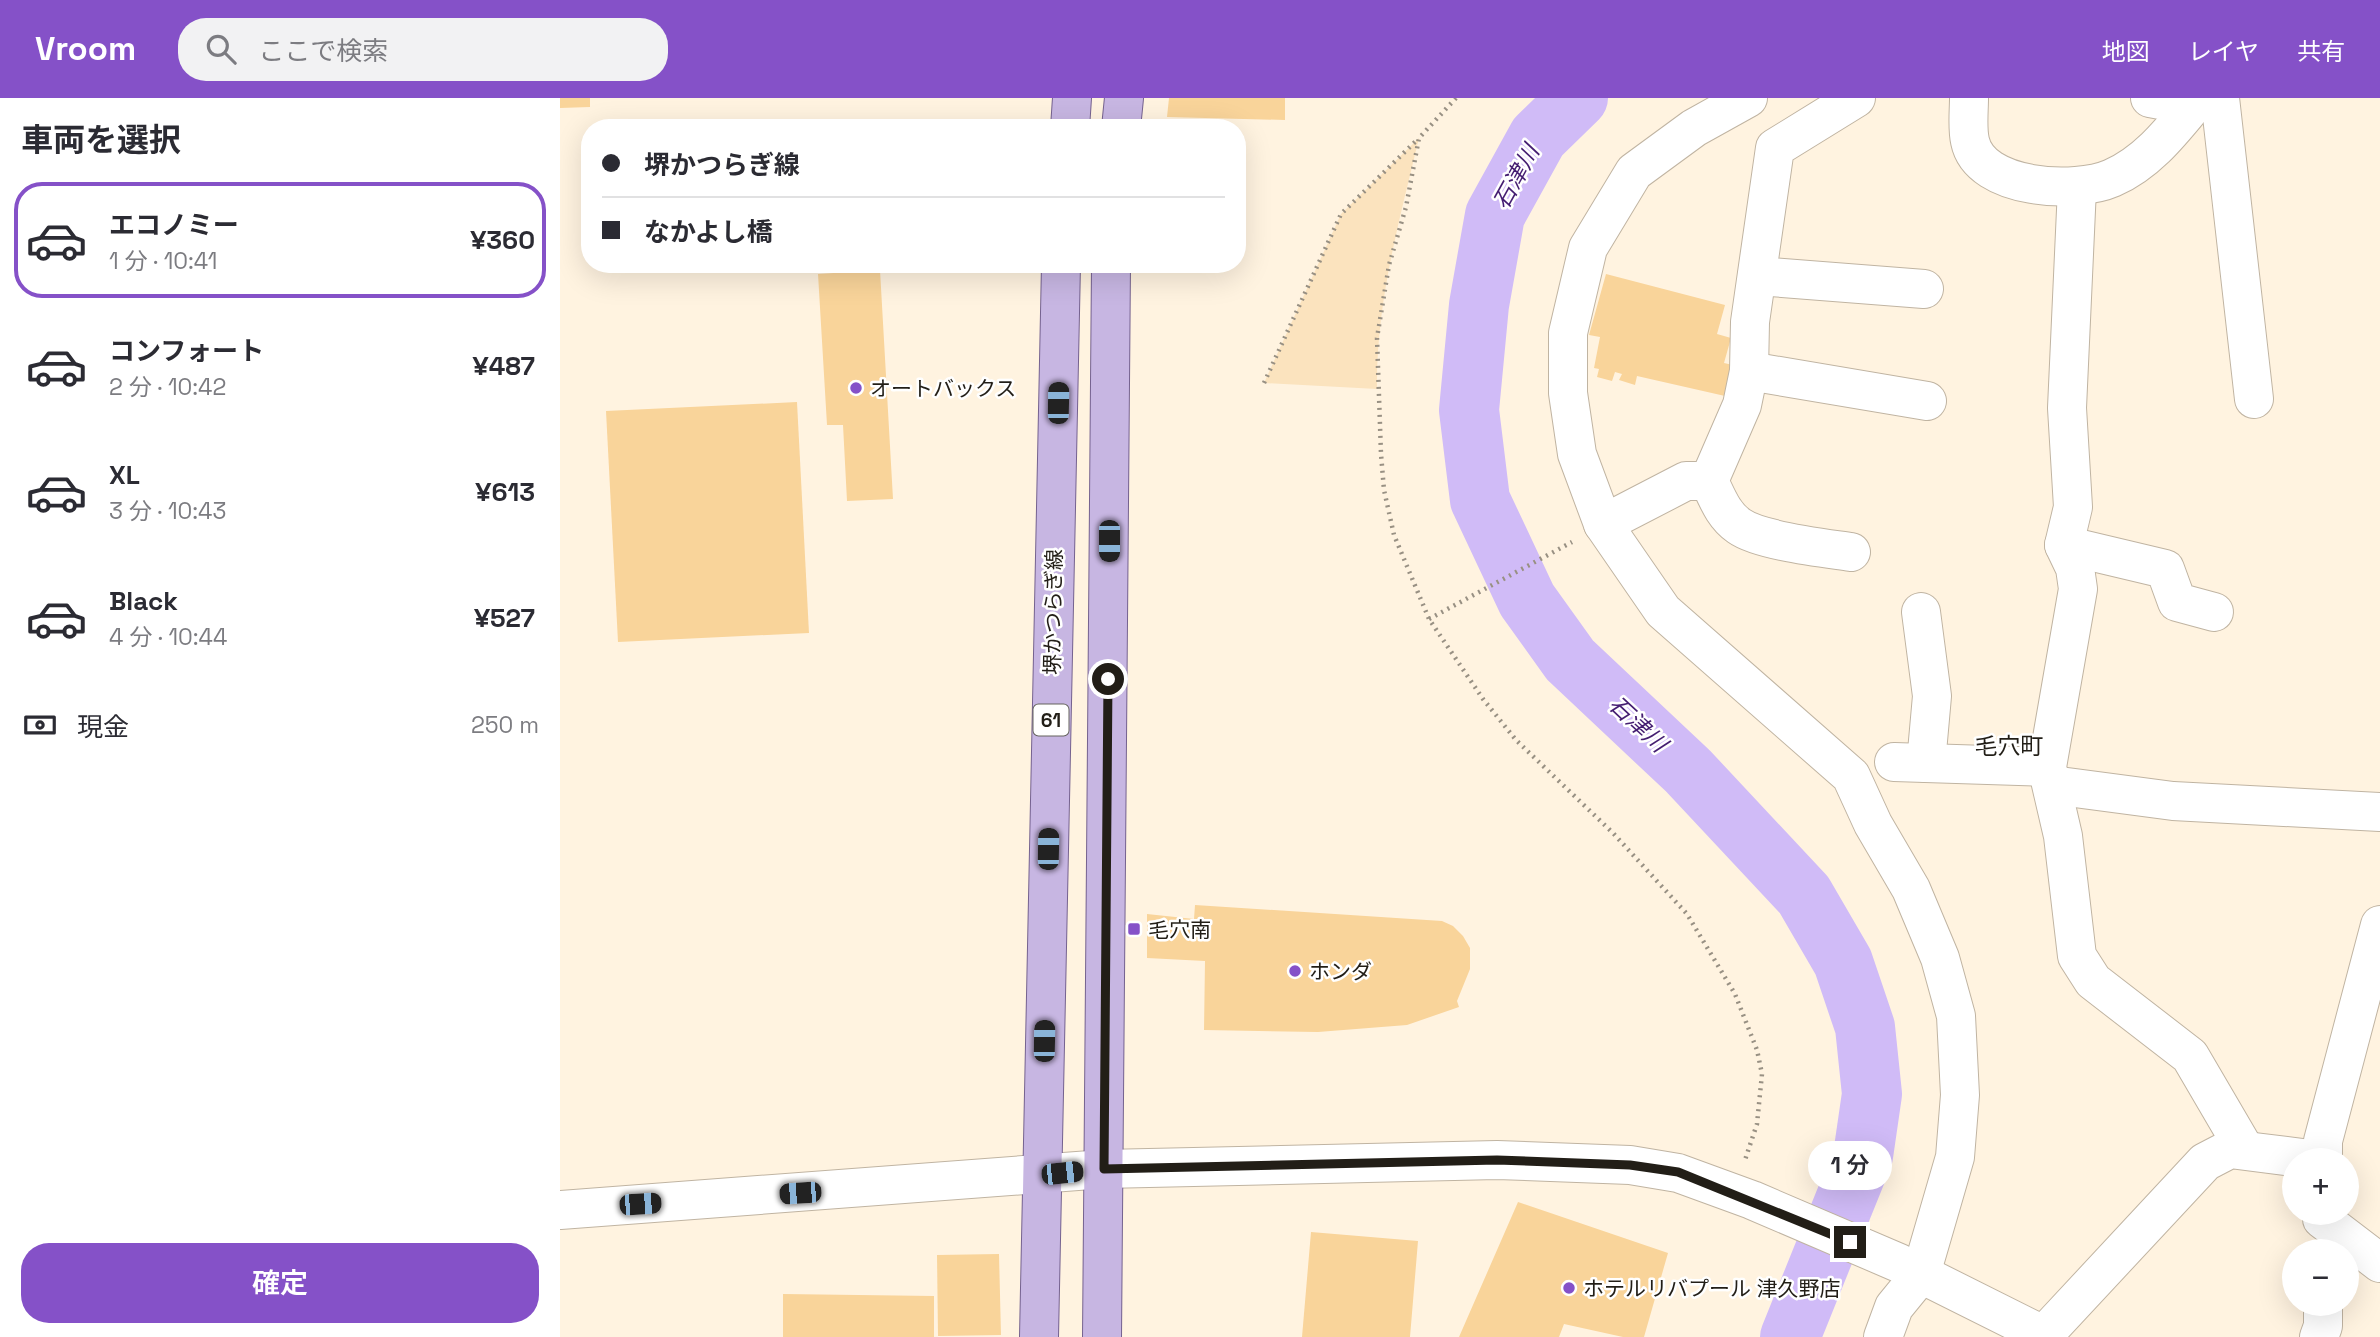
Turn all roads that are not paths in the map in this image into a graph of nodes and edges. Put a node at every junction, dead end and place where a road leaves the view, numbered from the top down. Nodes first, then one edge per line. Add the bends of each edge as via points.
1 (1072, 98) edge
2 (1124, 98) edge
3 (1748, 98) edge
4 (1856, 98) edge
5 (1969, 98) edge
6 (2150, 98) edge
7 (2204, 101) edge
8 (1071, 119) edge
9 (1122, 119) edge
10 (2077, 188) junction
11 (1061, 273) edge
12 (1111, 273) edge
13 (1757, 276) junction
14 (1924, 289) dead end
15 (1749, 371) junction
16 (2254, 399) dead end
17 (1927, 401) dead end
18 (1709, 481) junction
19 (1593, 530) junction
20 (2064, 545) junction
21 (1851, 552) dead end
22 (1921, 612) dead end
23 (2214, 612) dead end
24 (2050, 776) junction
25 (2380, 812) edge
26 (2380, 925) edge
27 (2322, 1148) edge
28 (2245, 1150) junction
29 (2282, 1155) edge
30 (1104, 1169) junction
31 (1041, 1176) junction
32 (560, 1210) edge
33 (2322, 1228) edge
34 (2380, 1263) edge
35 (1910, 1269) junction
36 (2323, 1316) edge
37 (2044, 1336) edge
38 (1039, 1337) edge
39 (1102, 1337) edge
40 (1883, 1337) edge
41 (2319, 1337) edge

1 - 8 main road
2 - 9 main road
3 - 19 street via 1694,128 1634,172 1588,247 1568,332 1568,393
4 - 13 street via 1775,148
5 - 10 street via 1970,143 1987,169 2027,183
6 - 7 street
7 - 10 street via 2148,156 2112,178
7 - 16 street
10 - 20 street via 2067,408 2073,507
11 - 31 main road, 堺かつらぎ線 / 61
12 - 30 main road
13 - 14 street
13 - 15 street
15 - 17 street
15 - 18 street via 1742,405
18 - 19 street via 1686,481
18 - 21 street via 1725,513 1740,527 1786,541
19 - 35 street via 1663,611 1851,776 1872,824 1916,900 1940,958 1956,1016 1960,1095 1955,1157
20 - 23 street via 2165,569 2177,603
20 - 24 street via 2075,568 2078,589
22 - 24 street via 1932,696 1910,763
24 - 25 street via 2173,801
24 - 28 street via 2063,836 2077,956 2093,981 2190,1056
26 - 27 street
28 - 29 street
28 - 37 street via 2231,1149 2205,1163
30 - 31 street
30 - 35 street via 1497,1160 1630,1165 1678,1172
30 - 39 main road
31 - 32 street
31 - 38 main road, 堺かつらぎ線 / 61
33 - 34 street
35 - 37 street
35 - 40 street
36 - 41 street

